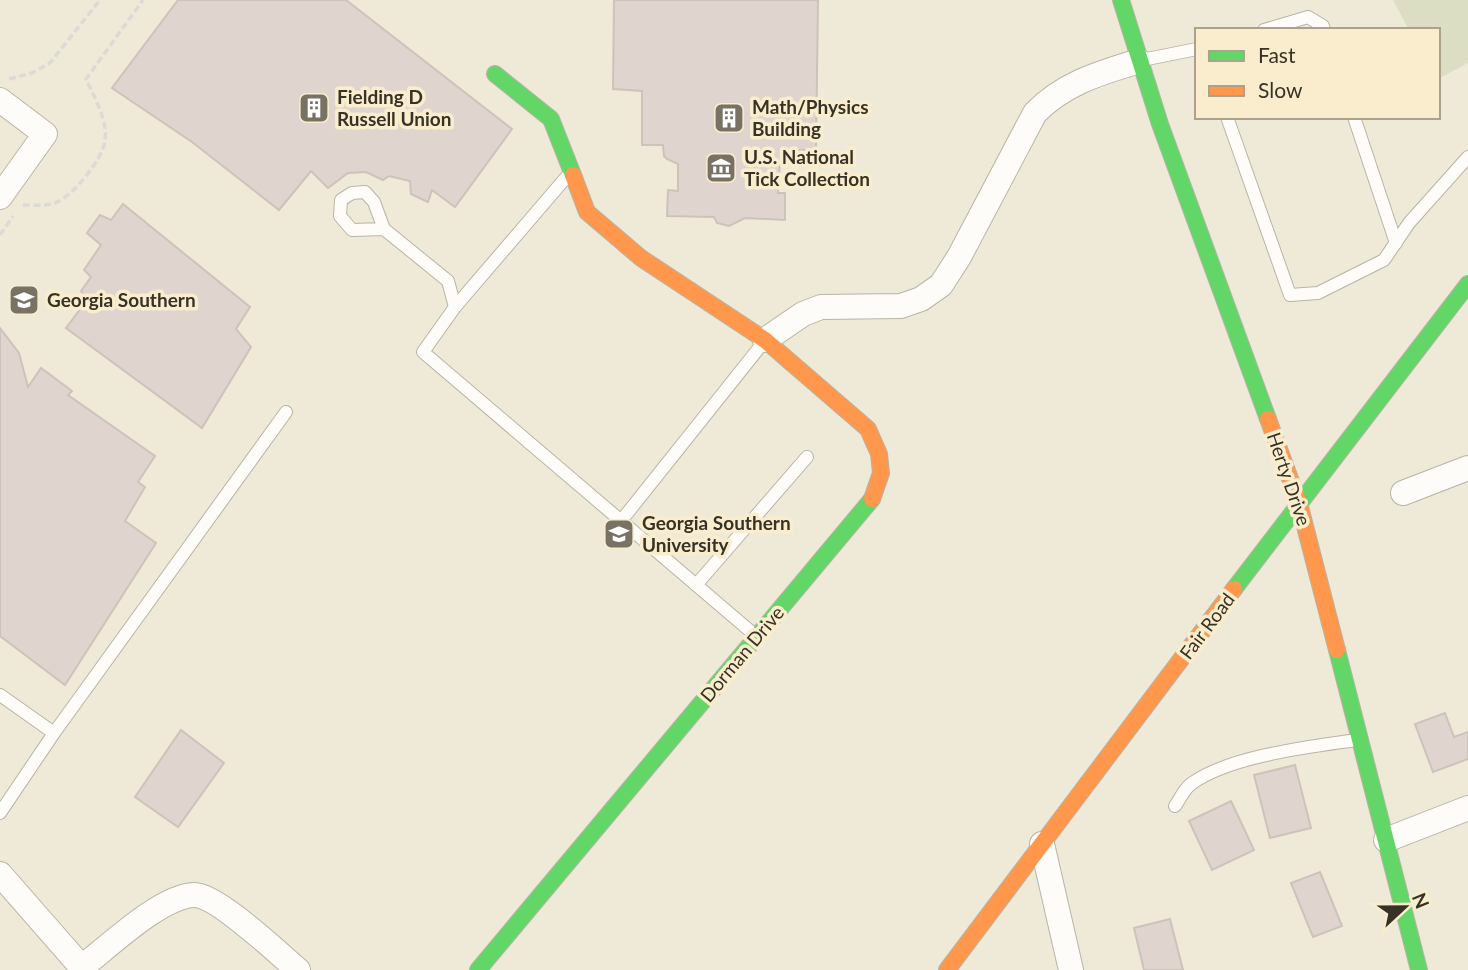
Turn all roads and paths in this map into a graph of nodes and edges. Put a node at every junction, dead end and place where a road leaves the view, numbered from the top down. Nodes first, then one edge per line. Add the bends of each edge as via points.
1 (100, 0) edge
2 (143, 0) edge
3 (1121, 0) edge
4 (1271, 28) edge
5 (1324, 28) edge
6 (1195, 49) edge
7 (1139, 61) junction
8 (495, 74) dead end
9 (5, 89) edge
10 (1228, 119) edge
11 (1355, 119) edge
12 (1468, 157) edge
13 (572, 172) junction
14 (7, 194) edge
15 (384, 229) dead end
16 (0, 235) edge
17 (1396, 243) junction
18 (1468, 284) edge
19 (455, 307) junction
20 (765, 340) junction
21 (286, 412) dead end
22 (807, 457) dead end
23 (1468, 468) edge
24 (1403, 493) dead end
25 (1299, 503) junction
26 (621, 521) junction
27 (696, 585) junction
28 (756, 636) junction
29 (0, 695) edge
30 (54, 733) junction
31 (1360, 739) junction
32 (1175, 806) dead end
33 (1468, 808) edge
34 (0, 813) edge
35 (1386, 840) junction
36 (1042, 844) junction
37 (2, 880) edge
38 (83, 969) edge
39 (298, 970) edge
40 (478, 970) edge
41 (947, 970) edge
42 (1071, 970) edge
43 (1419, 970) edge

1 - 9 path via 50,63
2 - 14 path via 86,79 101,111 106,141 93,167 58,202
3 - 7 street, Herty Drive
4 - 5 lane via 1308,17
6 - 7 lane
7 - 20 street via 1072,84 1035,113 941,285 901,306 821,307
7 - 25 street, Herty Drive
8 - 13 street, Dorman Drive via 551,119
9 - 14 street via 45,134
10 - 17 lane via 1290,295 1318,293 1384,260
11 - 17 lane
12 - 17 lane
13 - 19 lane
13 - 20 street, Dorman Drive via 587,212 641,258
14 - 16 path
15 - 19 lane via 448,281
18 - 25 street, Fair Road
19 - 26 lane via 423,352
20 - 26 lane
20 - 28 street, Dorman Drive via 869,429 881,473 871,501
21 - 30 lane
22 - 27 lane
23 - 24 street
25 - 31 street, Herty Drive
25 - 36 street, Fair Road
26 - 27 lane
27 - 28 lane
28 - 40 street, Dorman Drive
29 - 30 lane
30 - 34 lane
31 - 32 lane via 1285,752 1209,773 1188,786
31 - 35 street, Herty Drive
33 - 35 street
35 - 43 street, Herty Drive
36 - 41 street, Fair Road
36 - 42 street
37 - 38 street
38 - 39 street via 154,910 194,895 223,908

